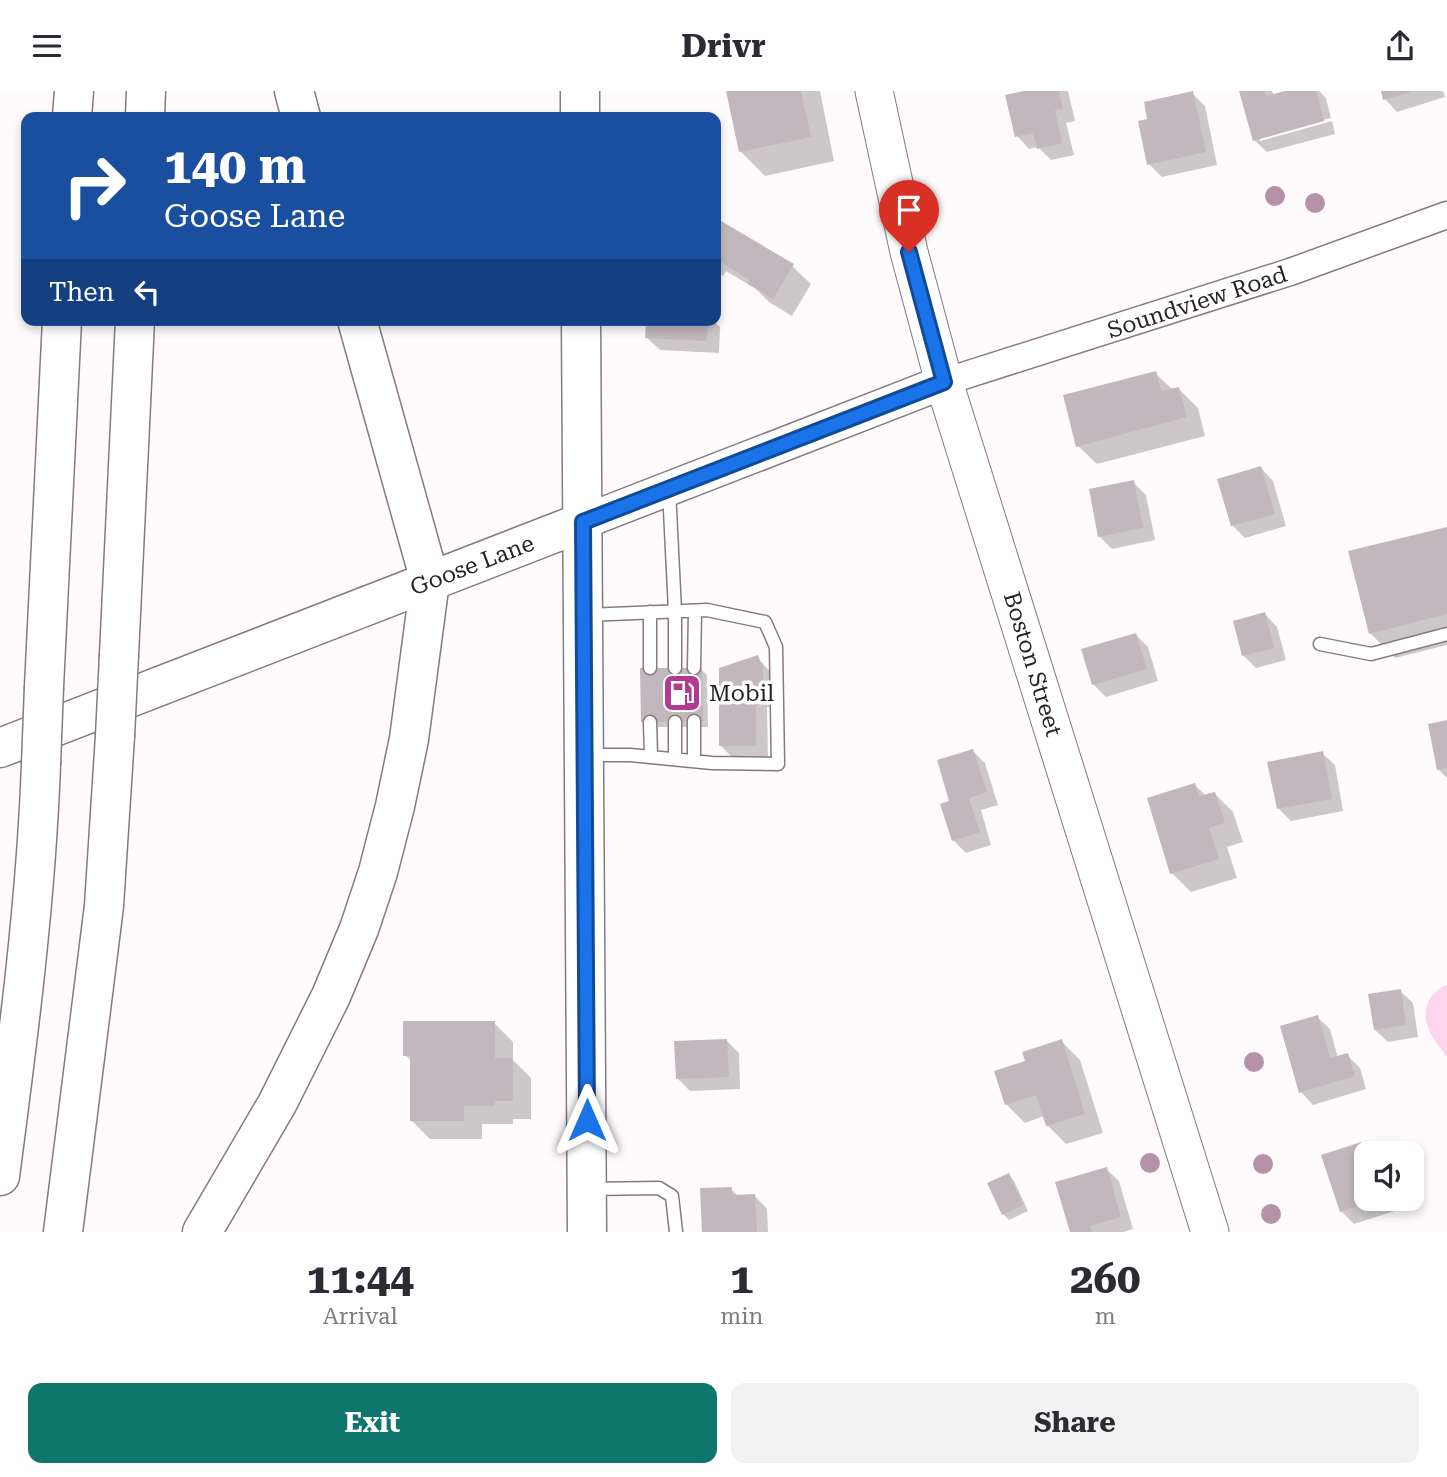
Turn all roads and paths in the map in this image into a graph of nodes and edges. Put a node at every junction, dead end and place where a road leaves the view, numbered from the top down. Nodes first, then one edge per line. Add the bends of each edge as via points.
1 (74, 91) edge
2 (146, 91) edge
3 (294, 91) edge
4 (580, 91) edge
5 (874, 91) edge
6 (72, 112) edge
7 (145, 112) edge
8 (300, 112) edge
9 (580, 112) edge
10 (1447, 215) edge
11 (62, 326) edge
12 (135, 326) edge
13 (360, 326) edge
14 (581, 326) edge
15 (944, 382) junction
16 (669, 489) junction
17 (583, 522) junction
18 (430, 581) junction
19 (675, 611) junction
20 (695, 611) junction
21 (650, 612) junction
22 (583, 616) junction
23 (1447, 635) edge
24 (1320, 643) dead end
25 (650, 668) dead end
26 (675, 668) dead end
27 (694, 668) dead end
28 (694, 721) dead end
29 (650, 722) dead end
30 (675, 722) dead end
31 (0, 748) edge
32 (584, 755) junction
33 (651, 757) junction
34 (675, 759) junction
35 (694, 761) junction
36 (39, 822) junction
37 (0, 1029) edge
38 (0, 1176) edge
39 (587, 1189) junction
40 (63, 1232) edge
41 (202, 1232) edge
42 (587, 1232) edge
43 (676, 1232) edge
44 (1210, 1232) edge

1 - 6 main road
2 - 7 main road
3 - 8 main road
4 - 9 main road
5 - 15 main road, Boston Street via 909,252
10 - 15 street, Soundview Road via 1290,272
11 - 36 main road, bridge
12 - 40 main road, bridge via 104,906
13 - 18 main road
14 - 17 main road
15 - 16 street, Goose Lane
15 - 44 main road, Boston Street
16 - 17 street, Goose Lane
16 - 19 lane
17 - 18 main road, Goose Lane
17 - 22 main road
18 - 31 main road, Goose Lane
18 - 41 main road via 409,739 363,918 278,1104
19 - 20 lane
19 - 21 lane
19 - 26 lane
20 - 27 lane
20 - 35 lane via 765,622 776,647 778,764
21 - 22 lane
21 - 25 lane
22 - 32 main road
23 - 24 lane via 1371,654
28 - 35 lane
29 - 33 lane
30 - 34 lane
32 - 33 lane
32 - 39 main road
33 - 34 lane
34 - 35 lane
36 - 37 main road
36 - 38 main road via 24,991
39 - 42 main road
39 - 43 lane via 659,1188 673,1196

